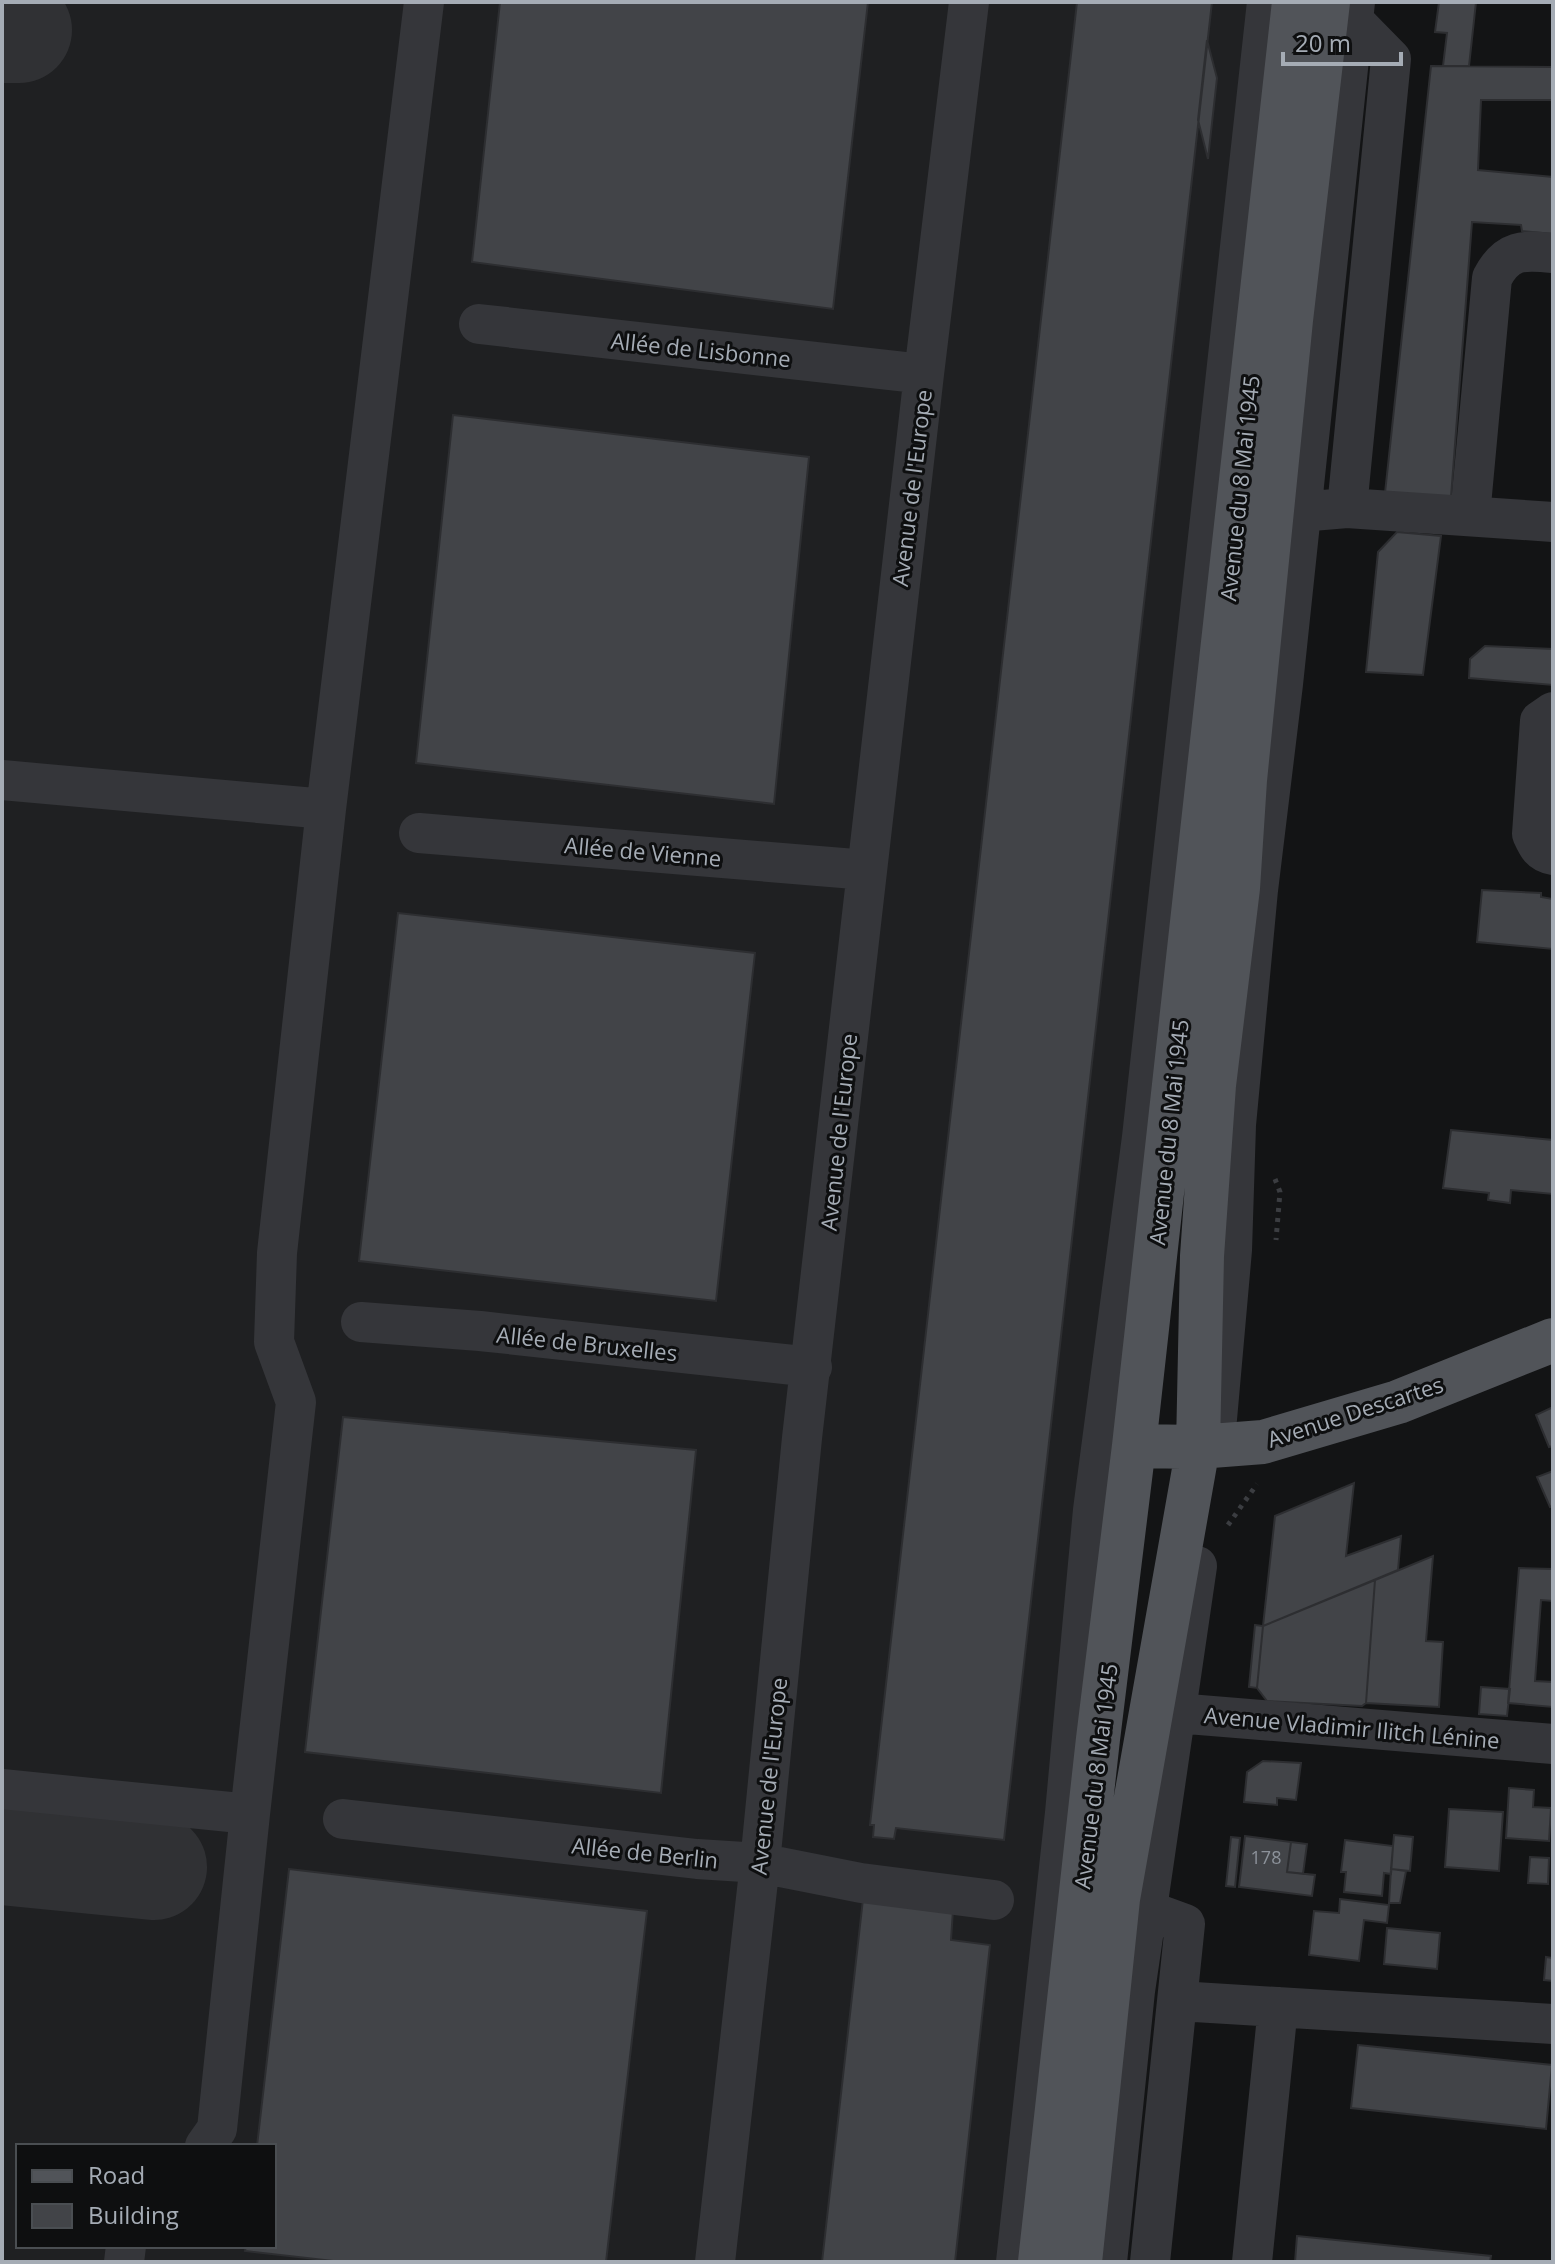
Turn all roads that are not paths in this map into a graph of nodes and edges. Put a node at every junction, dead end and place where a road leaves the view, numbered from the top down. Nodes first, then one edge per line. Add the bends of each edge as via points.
1 (424, 2) edge
2 (969, 2) edge
3 (1267, 2) edge
4 (1294, 2) edge
5 (1343, 7) edge
6 (1553, 253) edge
7 (479, 324) dead end
8 (924, 374) junction
9 (1347, 508) junction
10 (1286, 513) junction
11 (1470, 516) junction
12 (1553, 522) edge
13 (1553, 712) edge
14 (2, 780) edge
15 (326, 809) junction
16 (419, 833) dead end
17 (1553, 855) edge
18 (867, 870) junction
19 (361, 1322) dead end
20 (1553, 1340) edge
21 (812, 1367) junction
22 (1118, 1445) junction
23 (1206, 1446) junction
24 (1164, 1712) junction
25 (1553, 1744) edge
26 (2, 1789) edge
27 (250, 1814) junction
28 (343, 1819) dead end
29 (760, 1863) junction
30 (994, 1900) dead end
31 (1132, 1905) junction
32 (1178, 2001) junction
33 (1278, 2007) junction
34 (1553, 2024) edge
35 (206, 2144) edge
36 (715, 2262) edge
37 (1016, 2262) edge
38 (1040, 2262) edge
39 (1080, 2262) edge
40 (1107, 2262) edge
41 (1150, 2262) edge
42 (1252, 2262) edge

1 - 15 street
2 - 8 street, Avenue de l'Europe
3 - 22 street via 1143,1121
4 - 22 main road, Avenue du 8 Mai 1945
5 - 9 street via 1391,59
5 - 10 main road, Avenue du 8 Mai 1945
6 - 11 street via 1509,256 1492,278
7 - 8 street, Allée de Lisbonne
8 - 18 street, Avenue de l'Europe
9 - 10 street
9 - 11 street
10 - 23 main road, Avenue du 8 Mai 1945 via 1245,780 1214,1085 1202,1256
11 - 12 street
13 - 17 street via 1540,721 1532,834 1544,854
14 - 15 street
15 - 27 street via 277,1253 274,1342 296,1402
16 - 18 street, Allée de Vienne
18 - 21 street, Avenue de l'Europe
19 - 21 street, Allée de Bruxelles
20 - 23 main road, Avenue Descartes via 1398,1402 1263,1442
21 - 29 street, Avenue de l'Europe
22 - 23 main road, Avenue Descartes
22 - 37 street via 1093,1510
22 - 38 main road, Avenue du 8 Mai 1945 via 1098,1739
23 - 24 main road, Avenue du 8 Mai 1945
24 - 25 street, Avenue Vladimir Ilitch Lénine
24 - 31 main road, Avenue du 8 Mai 1945
26 - 27 street
27 - 35 street via 217,2129
28 - 29 street, Allée de Berlin
29 - 30 street, Allée de Berlin
29 - 36 street, Avenue de l'Europe
31 - 32 street via 1185,1924
31 - 39 main road, Avenue du 8 Mai 1945
31 - 40 street via 1135,1991
32 - 33 street
32 - 41 street
33 - 34 street
33 - 42 street

